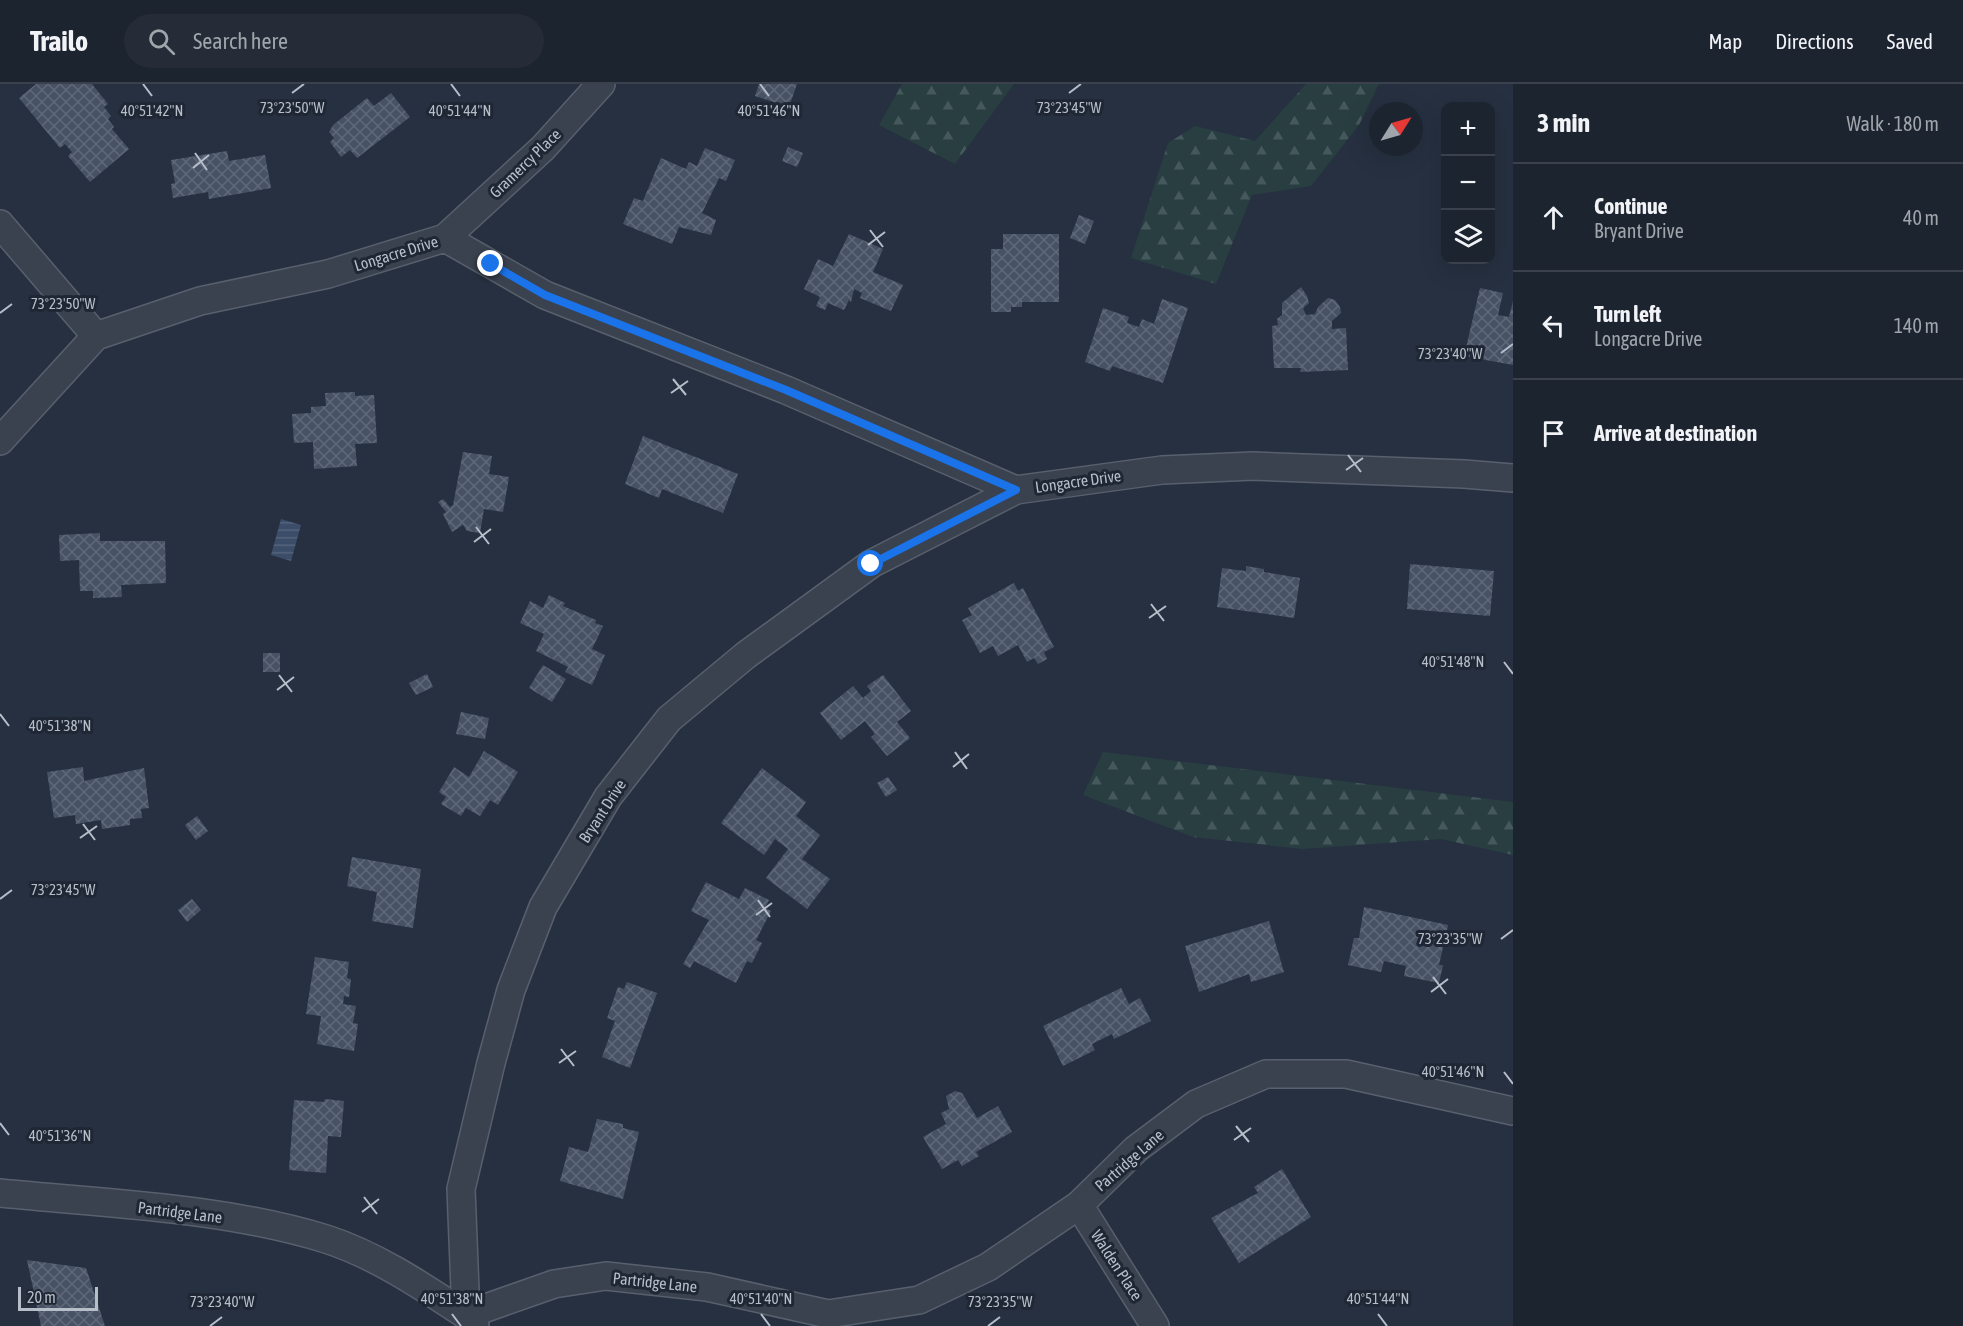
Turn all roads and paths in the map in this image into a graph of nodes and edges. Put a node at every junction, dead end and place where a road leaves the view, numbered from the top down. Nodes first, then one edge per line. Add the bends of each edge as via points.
1 (601, 84) edge
2 (0, 224) edge
3 (445, 238) junction
4 (96, 336) junction
5 (0, 441) edge
6 (1513, 478) edge
7 (1016, 490) junction
8 (1513, 1111) edge
9 (0, 1193) edge
10 (1079, 1205) junction
11 (471, 1320) edge
12 (1155, 1326) edge

1 - 3 street, Gramercy Place via 543,148
2 - 4 street
3 - 4 street, Longacre Drive via 328,274 200,301
3 - 7 street, Longacre Drive via 545,295 796,394
4 - 5 street, Longacre Drive
6 - 7 street, Longacre Drive via 1253,466 1162,470
7 - 11 street, Bryant Drive via 871,564 746,655 669,719 608,797 543,907 511,990 491,1063 461,1189
8 - 10 street, Partridge Lane via 1346,1074 1266,1074 1196,1104 1136,1149
9 - 11 street, Partridge Lane via 244,1220 327,1240 399,1272
10 - 11 street, Partridge Lane via 988,1267 919,1300 828,1314 707,1287 606,1276 554,1284
10 - 12 street, Walden Place

